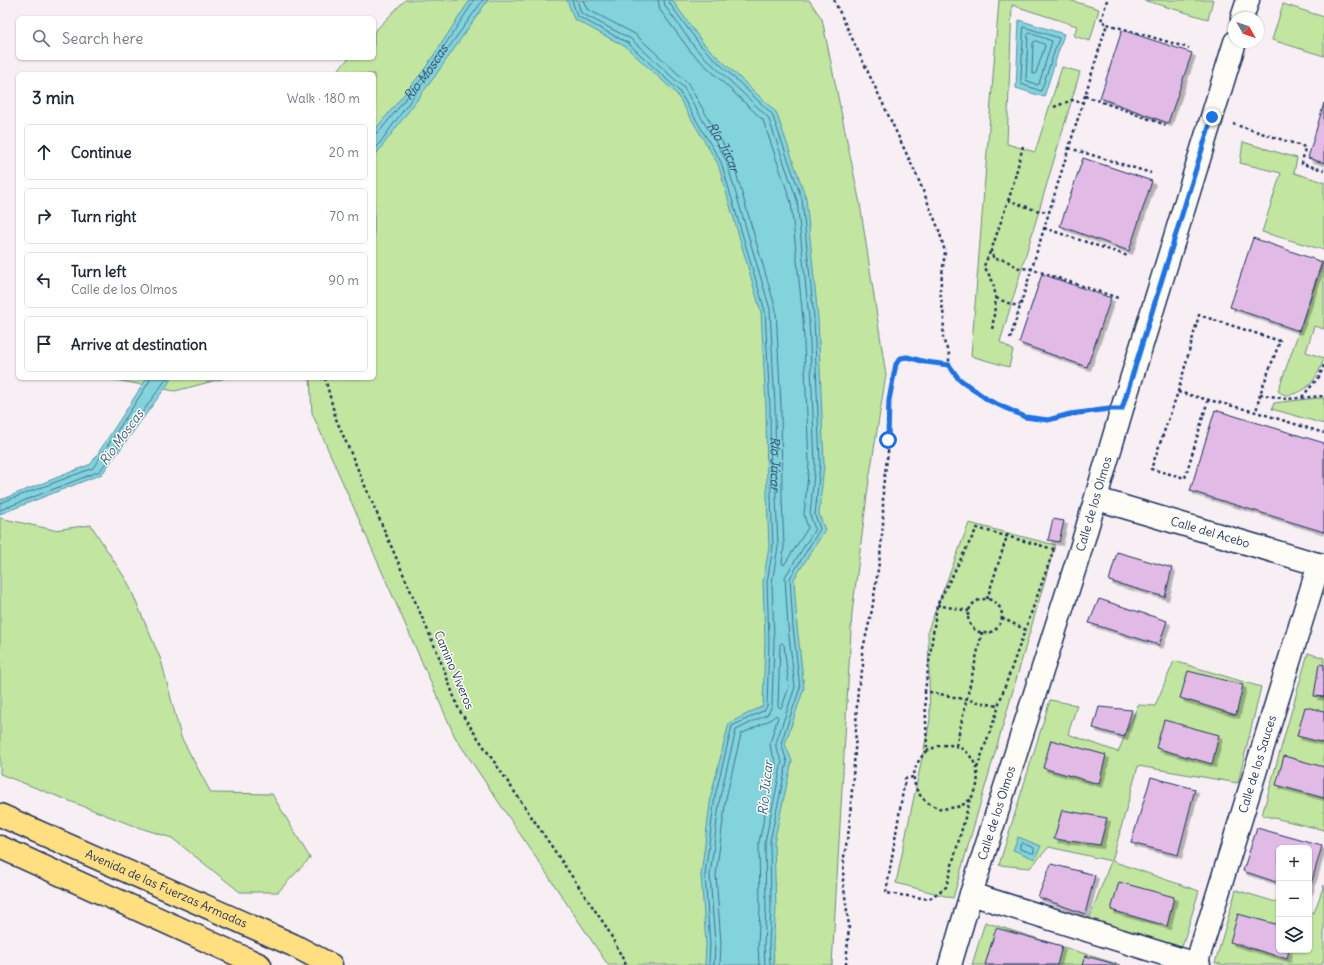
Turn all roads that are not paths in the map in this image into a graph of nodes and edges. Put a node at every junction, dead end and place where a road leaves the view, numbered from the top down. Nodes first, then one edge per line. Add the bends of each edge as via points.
1 (1248, 0) edge
2 (1244, 12) edge
3 (1233, 48) edge
4 (1096, 499) junction
5 (1321, 565) edge
6 (0, 815) edge
7 (0, 847) edge
8 (971, 894) junction
9 (260, 965) edge
10 (331, 965) edge
11 (950, 965) edge
12 (1197, 965) edge

1 - 2 street
3 - 4 street, Calle de los Olmos
4 - 5 street, Calle del Acebo
4 - 8 street, Calle de los Olmos
5 - 12 street, Calle de los Sauces
6 - 10 main road, Avenida de las Fuerzas Armadas via 286,942
7 - 9 main road
8 - 11 street, Calle de los Olmos
8 - 12 street

